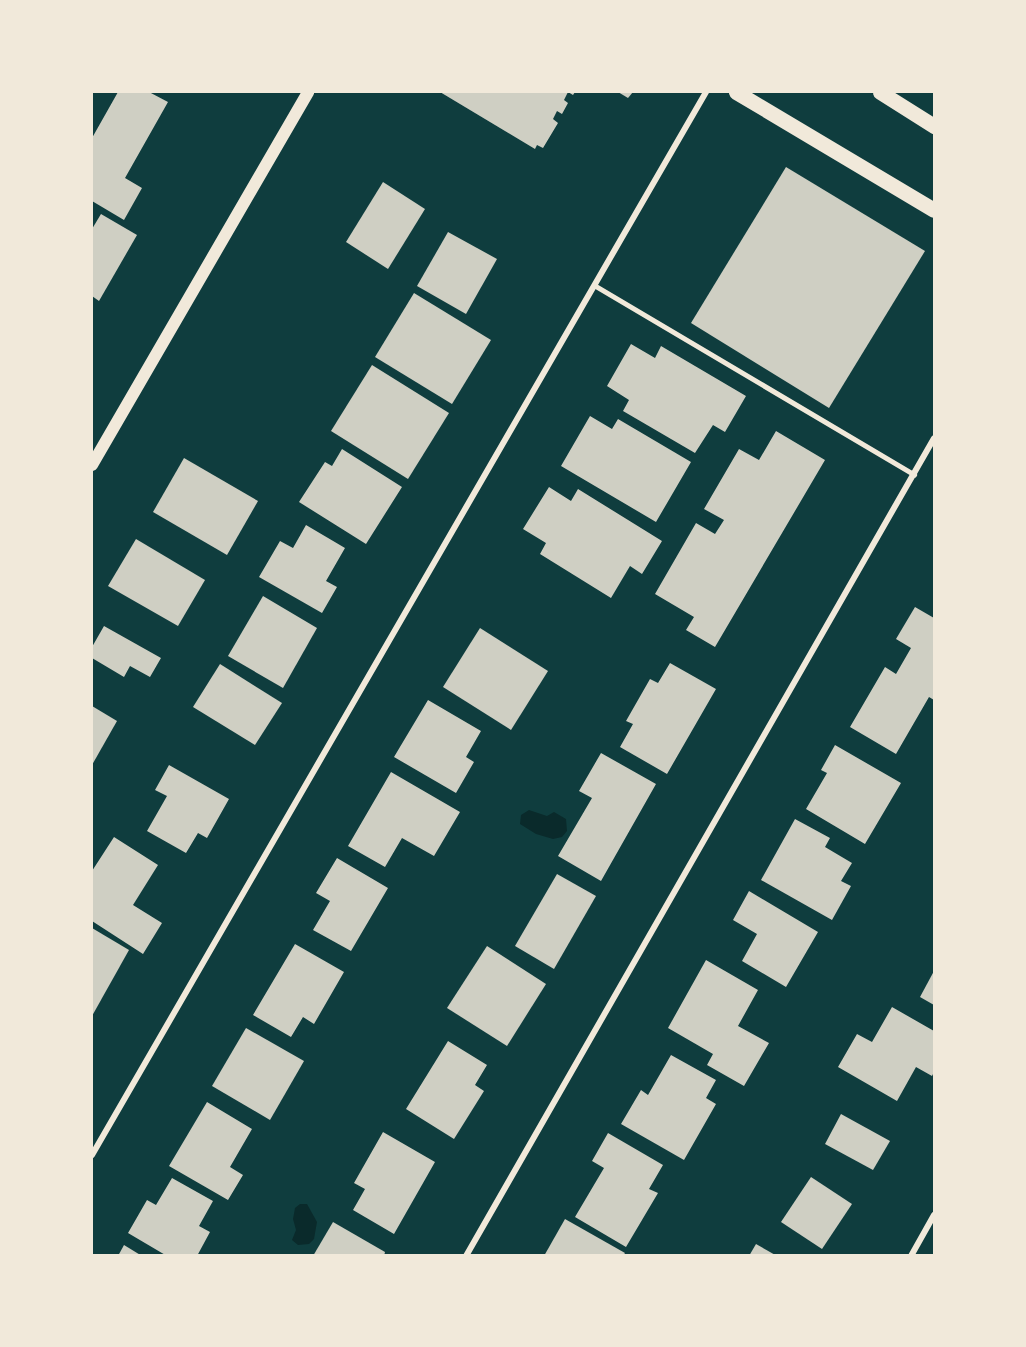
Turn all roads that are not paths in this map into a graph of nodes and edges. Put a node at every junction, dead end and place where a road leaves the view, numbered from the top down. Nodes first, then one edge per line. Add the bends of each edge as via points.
1 (308, 92) edge
2 (706, 92) edge
3 (736, 92) edge
4 (880, 92) edge
5 (934, 126) edge
6 (934, 210) edge
7 (594, 285) junction
8 (934, 438) edge
9 (92, 465) edge
10 (914, 474) junction
11 (92, 1155) edge
12 (934, 1215) edge
13 (466, 1256) edge
14 (911, 1256) edge

1 - 9 main road
2 - 7 street
3 - 6 main road
4 - 5 main road
7 - 10 lane
7 - 11 street
8 - 10 street
10 - 13 street
12 - 14 street

